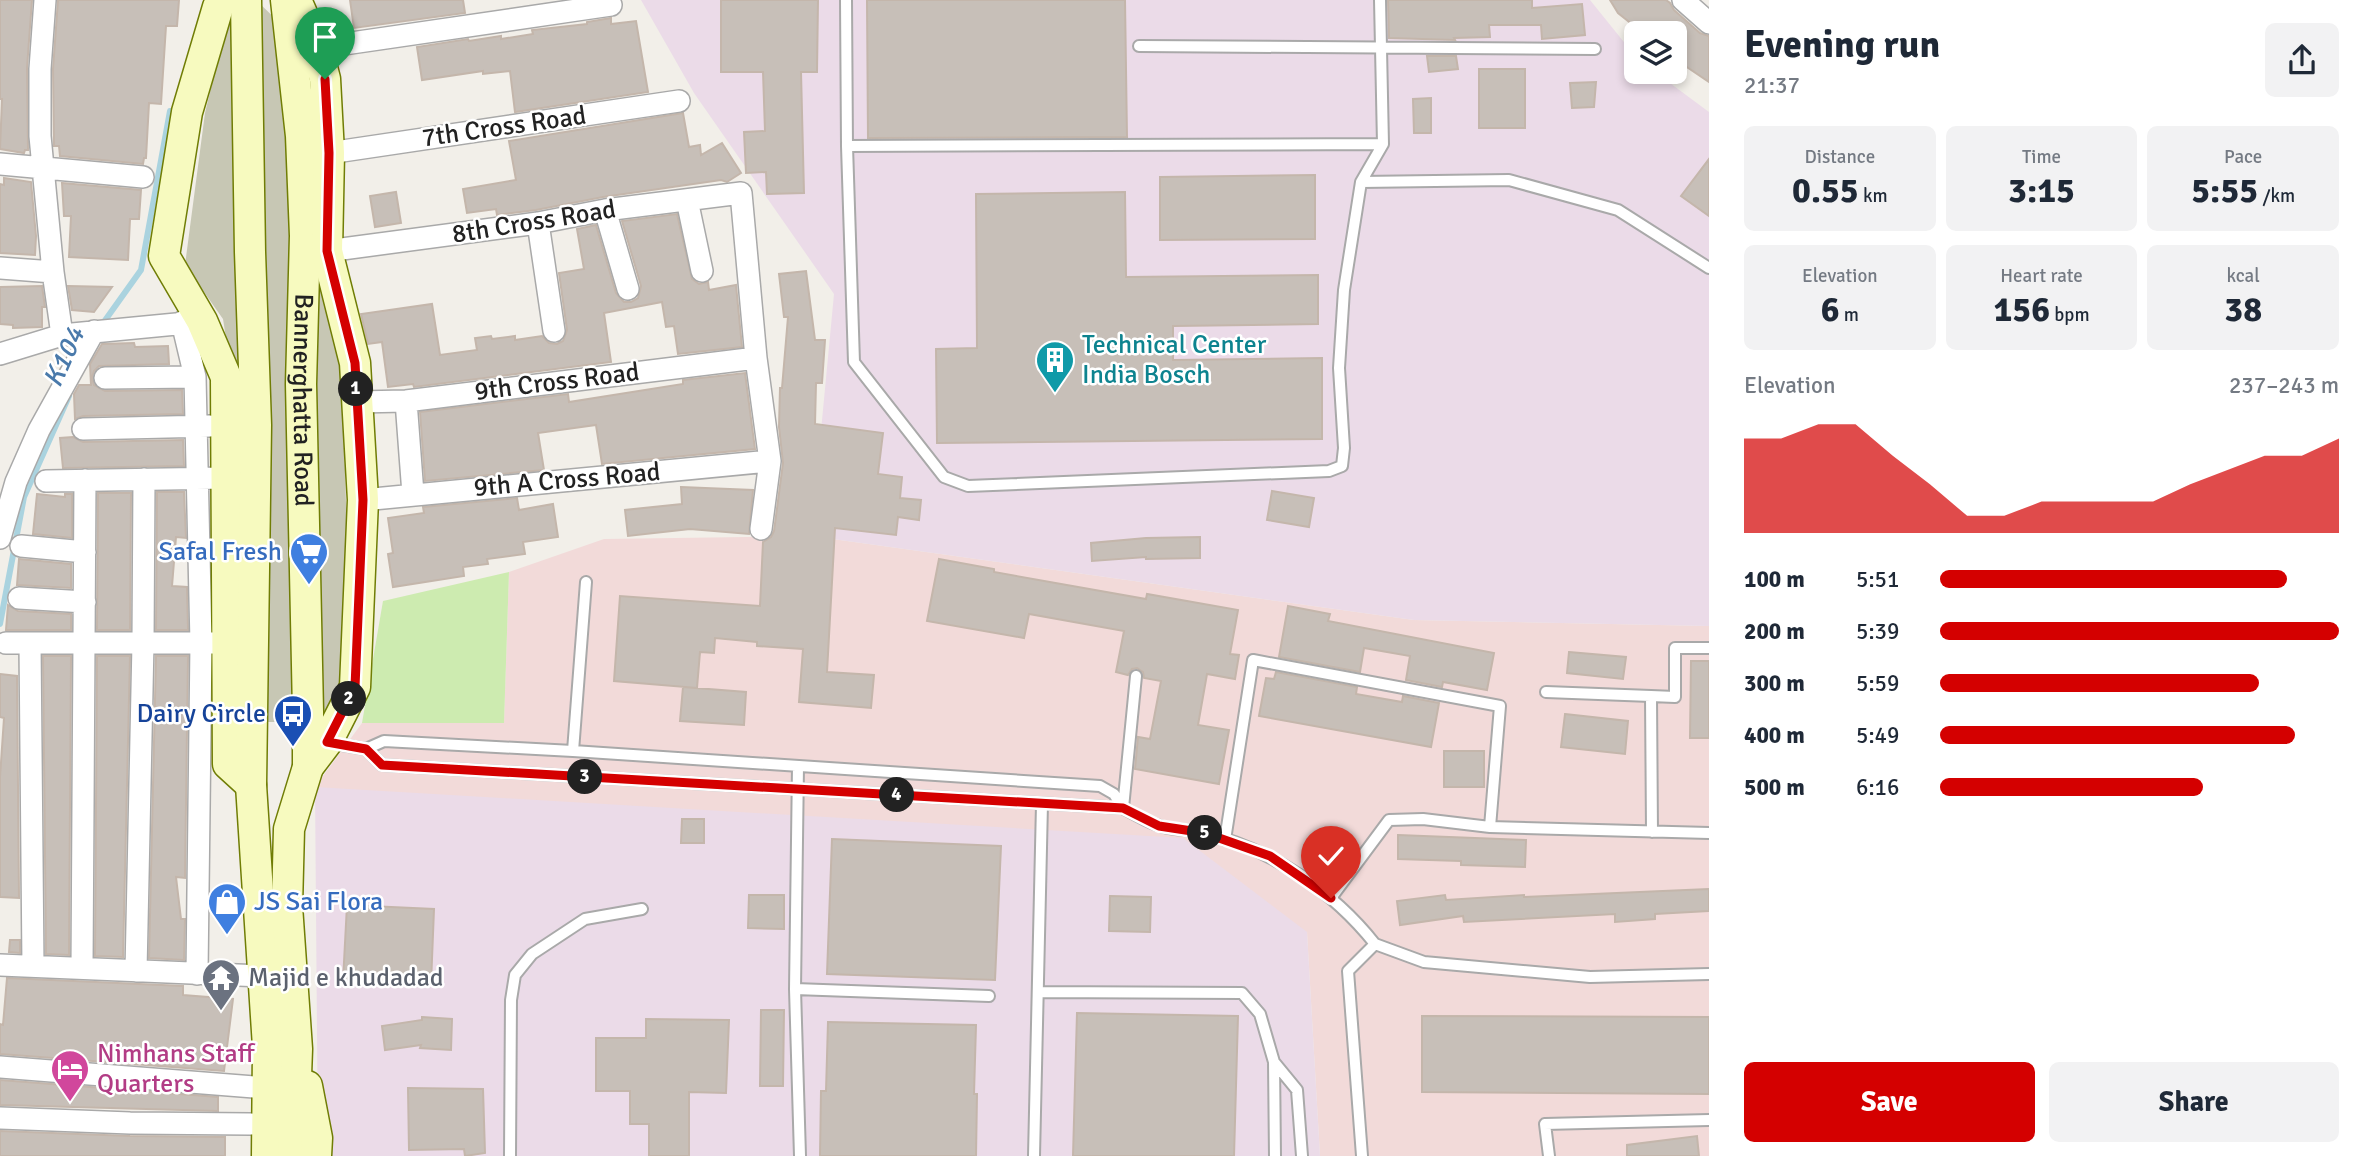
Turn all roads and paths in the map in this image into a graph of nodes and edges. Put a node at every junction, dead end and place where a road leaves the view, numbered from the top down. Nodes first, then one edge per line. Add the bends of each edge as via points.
1 (45, 0) edge
2 (222, 0) edge
3 (246, 0) edge
4 (286, 0) edge
5 (296, 0) edge
6 (846, 0) edge
7 (1380, 0) edge
8 (1683, 0) edge
9 (611, 5) dead end
10 (1709, 23) edge
11 (1139, 46) dead end
12 (317, 48) junction
13 (1382, 49) junction
14 (1595, 49) dead end
15 (679, 101) dead end
16 (1382, 145) junction
17 (847, 146) junction
18 (329, 153) junction
19 (0, 164) edge
20 (44, 167) junction
21 (143, 177) dead end
22 (1361, 182) junction
23 (687, 200) junction
24 (605, 210) junction
25 (538, 223) junction
26 (327, 251) junction
27 (0, 268) edge
28 (1709, 268) edge
29 (702, 271) dead end
30 (53, 272) junction
31 (628, 289) dead end
32 (192, 322) junction
33 (94, 331) junction
34 (554, 331) dead end
35 (62, 335) junction
36 (0, 354) edge
37 (756, 358) junction
38 (195, 377) junction
39 (105, 378) dead end
40 (406, 401) junction
41 (357, 402) junction
42 (226, 425) junction
43 (196, 426) junction
44 (83, 429) dead end
45 (770, 461) junction
46 (196, 478) junction
47 (226, 478) junction
48 (144, 479) junction
49 (85, 480) junction
50 (46, 481) dead end
51 (413, 494) junction
52 (363, 500) junction
53 (761, 529) dead end
54 (0, 538) edge
55 (22, 546) dead end
56 (85, 552) junction
57 (586, 582) dead end
58 (19, 598) dead end
59 (85, 602) junction
60 (6, 643) dead end
61 (30, 643) junction
62 (84, 643) junction
63 (143, 643) junction
64 (214, 643) junction
65 (1709, 648) edge
66 (1136, 676) dead end
67 (1546, 692) dead end
68 (1651, 696) junction
69 (327, 742) junction
70 (366, 749) junction
71 (573, 751) junction
72 (798, 766) junction
73 (308, 768) junction
74 (251, 785) junction
75 (797, 789) junction
76 (1042, 803) junction
77 (1123, 808) junction
78 (1490, 827) junction
79 (1652, 832) junction
80 (1709, 833) edge
81 (1225, 840) junction
82 (1331, 898) junction
83 (642, 909) dead end
84 (1375, 944) junction
85 (0, 965) edge
86 (33, 966) junction
87 (82, 968) junction
88 (136, 971) junction
89 (197, 974) junction
90 (1709, 974) edge
91 (263, 976) junction
92 (795, 989) junction
93 (1038, 992) junction
94 (989, 996) dead end
95 (282, 1048) junction
96 (1274, 1062) junction
97 (0, 1067) edge
98 (254, 1087) junction
99 (0, 1118) edge
100 (1709, 1120) edge
101 (250, 1124) junction
102 (249, 1156) edge
103 (267, 1156) edge
104 (293, 1156) edge
105 (316, 1156) edge
106 (510, 1156) edge
107 (800, 1156) edge
108 (1034, 1156) edge
109 (1275, 1156) edge
110 (1301, 1156) edge
111 (1362, 1156) edge
112 (1549, 1156) edge

1 - 20 street via 40,69
2 - 32 main road via 187,111 164,256
3 - 74 main road, Bannerghatta Road via 256,425
4 - 73 main road, Bannerghatta Road via 301,136 305,236 301,384
5 - 12 main road
6 - 17 lane
7 - 13 lane
8 - 10 street
9 - 12 street
11 - 13 lane
12 - 18 main road via 325,79
13 - 14 lane
13 - 16 lane
15 - 18 street, 7th Cross Road
16 - 17 lane
16 - 22 lane
17 - 22 lane via 853,362 944,477 968,486 1329,471 1342,466 1339,368
18 - 26 main road
19 - 20 street
20 - 21 street
20 - 30 street
22 - 28 lane via 1509,180 1618,210
23 - 24 street, 8th Cross Road
23 - 29 street
23 - 37 street, 8th Cross Road via 741,193
24 - 25 street, 8th Cross Road
24 - 31 street
25 - 26 street, 8th Cross Road
25 - 34 street
26 - 41 main road via 355,363
27 - 30 street
30 - 35 street
32 - 33 street
32 - 38 street
32 - 42 main road via 226,377
33 - 35 street
33 - 54 street via 34,440
35 - 36 street
37 - 40 street, 9th Cross Road
37 - 45 street
38 - 39 street
38 - 43 street
40 - 41 street, 9th Cross Road
40 - 51 street
41 - 52 main road
42 - 43 street
42 - 47 main road
43 - 44 street
43 - 46 street
45 - 51 street, 9th A Cross Road
45 - 53 street
46 - 47 street
46 - 48 street
46 - 64 street
47 - 64 main road
48 - 49 street
48 - 63 street
49 - 50 street
49 - 56 street
51 - 52 street, 9th A Cross Road
52 - 69 main road via 355,687
55 - 56 street
56 - 59 street
57 - 71 lane
58 - 59 street
59 - 62 street
60 - 61 street
61 - 62 street
61 - 86 street
62 - 63 street
62 - 87 street
63 - 64 street
63 - 88 street
64 - 74 main road via 228,764
64 - 89 street
65 - 68 lane via 1675,648 1675,697
66 - 77 lane
67 - 68 lane
68 - 79 lane
69 - 70 lane
69 - 73 main road
70 - 71 lane via 384,741
70 - 75 lane via 382,765
71 - 72 lane
72 - 75 lane
72 - 77 lane via 1100,786 1114,794
73 - 95 main road, Bannerghatta Road via 289,829
74 - 91 main road, Bannerghatta Road
75 - 76 lane
75 - 92 lane
76 - 77 lane
76 - 93 lane
77 - 81 lane via 1159,826
78 - 79 lane
78 - 81 lane via 1500,706 1253,660
78 - 82 lane via 1389,820
79 - 80 lane
81 - 82 lane via 1270,856
82 - 84 lane via 1356,919
83 - 106 lane via 585,919 532,954 515,975
84 - 90 lane via 1424,962 1563,975
84 - 111 lane via 1348,971
85 - 86 street
86 - 87 street
87 - 88 street
88 - 89 street
89 - 91 street
91 - 95 main road, Bannerghatta Road
92 - 94 lane
92 - 107 lane
93 - 96 lane via 1242,993 1260,1014
93 - 108 lane
95 - 98 main road
95 - 103 main road
95 - 104 main road
95 - 105 main road via 312,1101
96 - 109 lane
96 - 110 lane via 1297,1090
97 - 98 street
98 - 101 main road
99 - 101 street
100 - 112 lane via 1545,1124
101 - 102 main road

